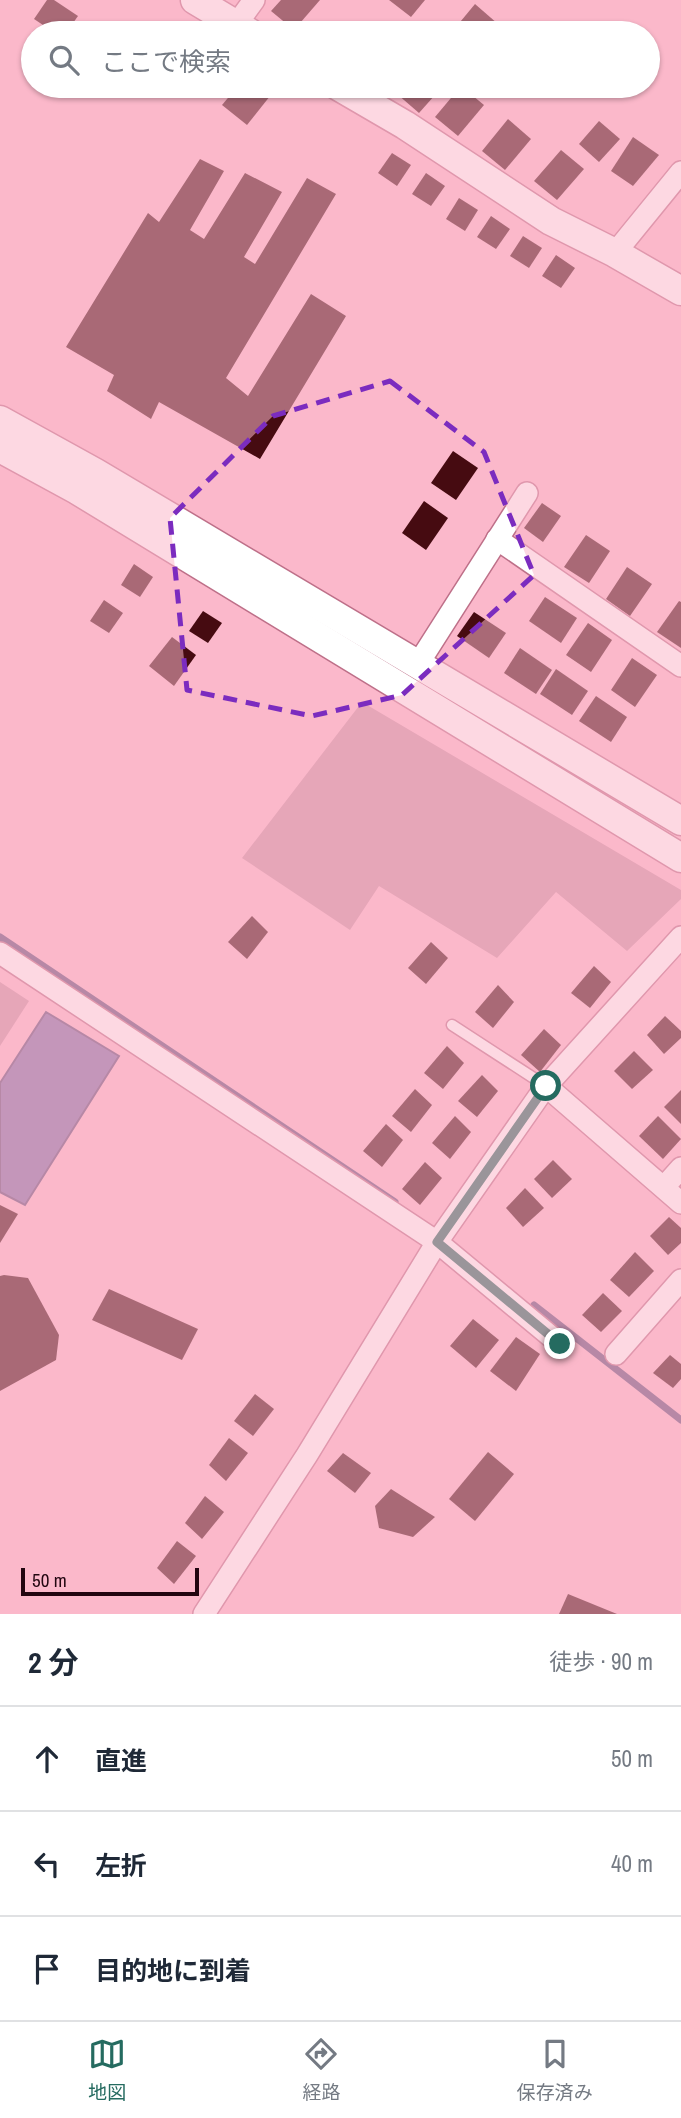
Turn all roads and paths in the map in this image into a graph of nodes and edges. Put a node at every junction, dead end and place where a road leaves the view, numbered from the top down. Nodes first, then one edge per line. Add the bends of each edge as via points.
1 (195, 0) edge
2 (254, 0) edge
3 (230, 21) edge
4 (246, 21) edge
5 (359, 98) edge
6 (681, 172) edge
7 (615, 253) junction
8 (681, 291) edge
9 (0, 421) edge
10 (0, 448) edge
11 (527, 494) dead end
12 (498, 539) junction
13 (418, 664) junction
14 (681, 666) edge
15 (681, 821) edge
16 (681, 858) edge
17 (681, 937) edge
18 (0, 953) edge
19 (452, 1025) dead end
20 (546, 1086) junction
21 (681, 1168) edge
22 (664, 1187) junction
23 (681, 1203) edge
24 (437, 1242) junction
25 (681, 1280) edge
26 (560, 1344) dead end
27 (616, 1354) dead end
28 (204, 1614) edge

1 - 3 street
2 - 4 street
5 - 7 street via 551,221
6 - 7 street
7 - 8 street
9 - 13 street
10 - 16 street via 77,490
11 - 12 street
12 - 13 street
12 - 14 street
13 - 15 street
17 - 20 street
18 - 24 street
19 - 20 lane
20 - 22 street
20 - 24 street
21 - 22 street
22 - 23 street
24 - 26 street
24 - 28 street
25 - 27 street

